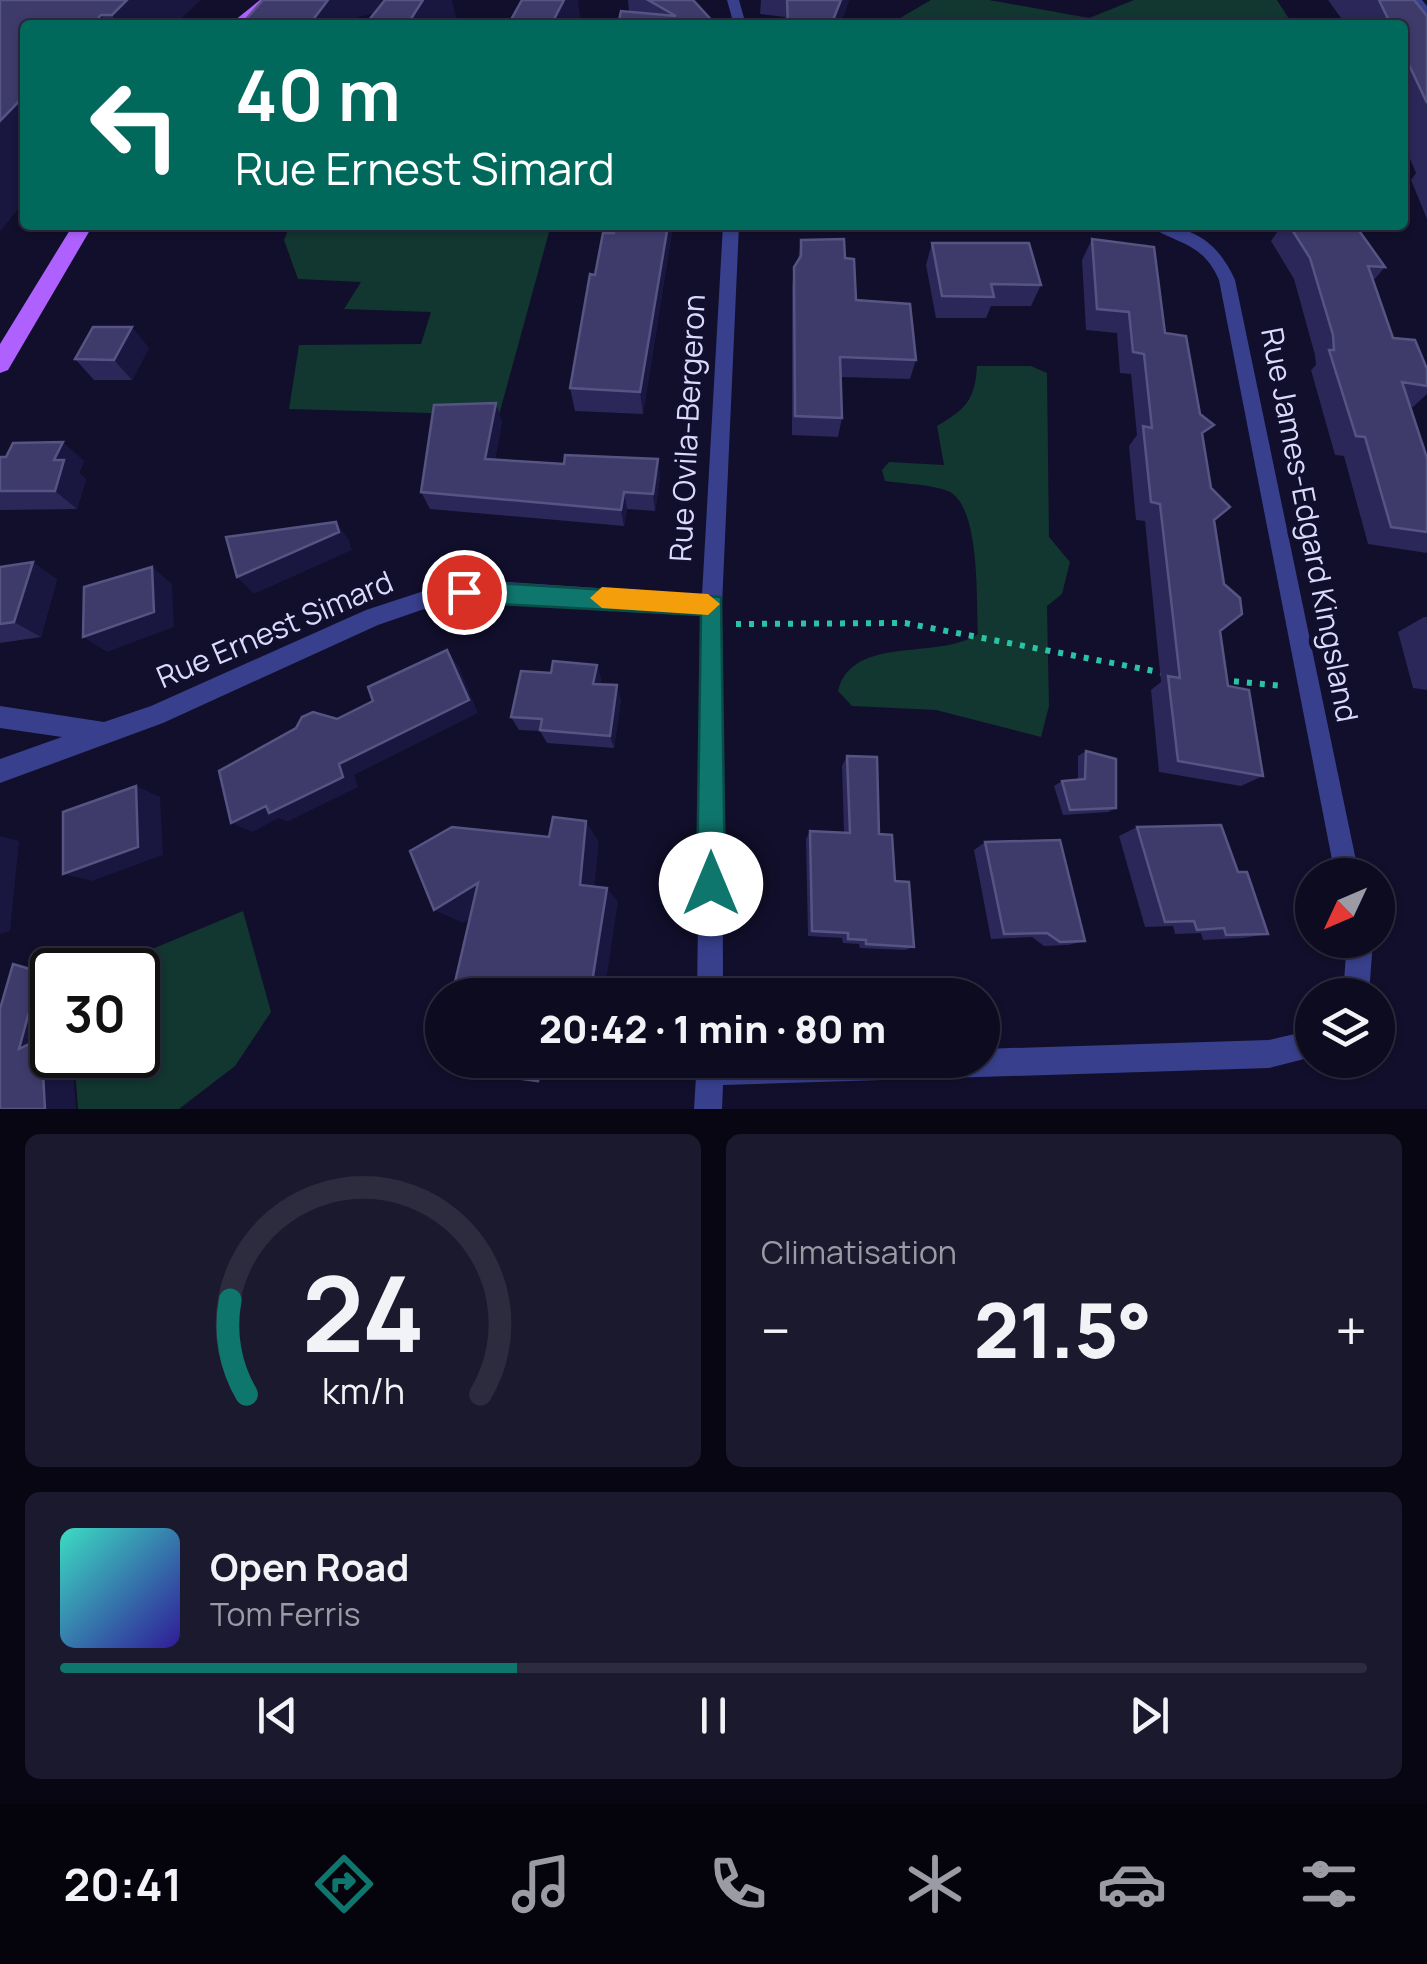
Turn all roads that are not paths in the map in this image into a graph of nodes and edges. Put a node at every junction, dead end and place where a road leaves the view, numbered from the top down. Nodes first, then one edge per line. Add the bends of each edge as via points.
1 (270, 0) edge
2 (1416, 0) edge
3 (1427, 14) edge
4 (244, 20) edge
5 (80, 230) edge
6 (730, 230) edge
7 (1168, 230) edge
8 (0, 364) edge
9 (712, 614) junction
10 (0, 717) edge
11 (103, 732) junction
12 (0, 771) edge
13 (1344, 858) edge
14 (710, 978) edge
15 (1295, 1048) edge
16 (1000, 1060) edge
17 (709, 1078) edge
18 (708, 1109) edge

1 - 4 main road
2 - 3 street
5 - 8 main road
6 - 9 street, Rue Ovila-Bergeron
7 - 13 street, Rue James-Edgard Kingsland via 1201,244 1222,267
9 - 11 street, Rue Ernest Simard via 494,590 433,597
9 - 14 street, Rue Ovila-Bergeron
10 - 11 street, Rue Ernest Simard
11 - 12 street, Rue Ernest Simard
15 - 16 street
17 - 18 street

